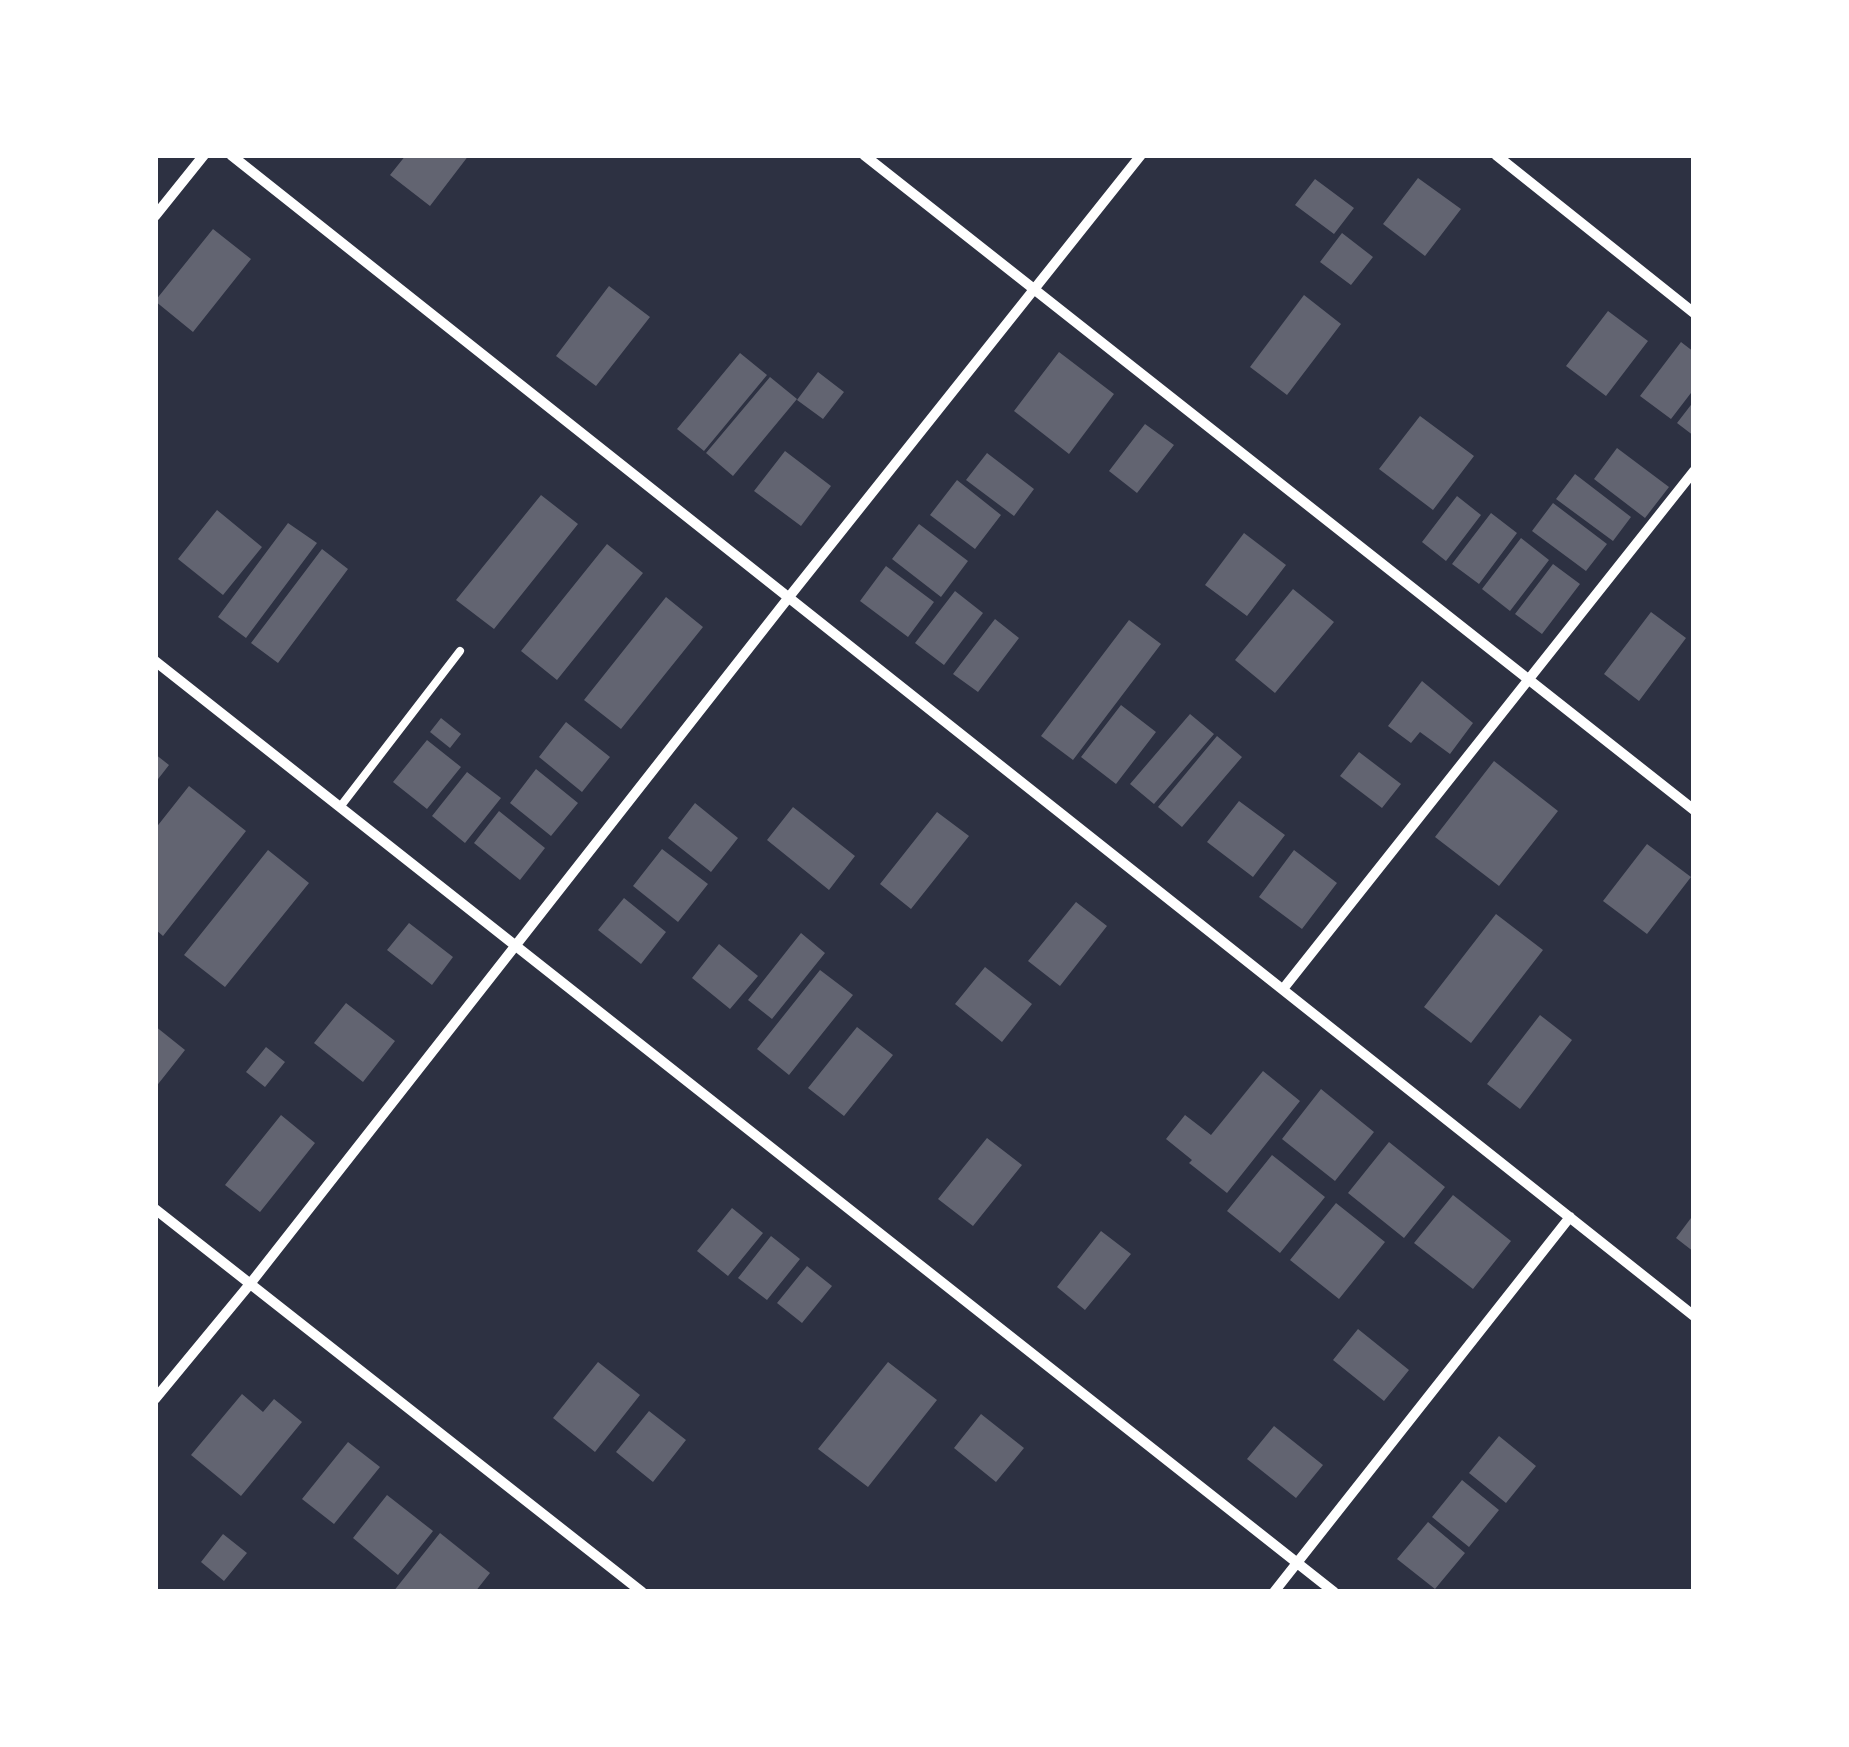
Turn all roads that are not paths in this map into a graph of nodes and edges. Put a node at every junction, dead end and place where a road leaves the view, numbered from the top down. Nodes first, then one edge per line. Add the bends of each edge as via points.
1 (204, 155) edge
2 (232, 155) edge
3 (864, 155) edge
4 (1141, 155) edge
5 (1496, 155) edge
6 (155, 216) edge
7 (1034, 289) junction
8 (1694, 313) edge
9 (1694, 471) edge
10 (789, 597) junction
11 (460, 651) dead end
12 (155, 661) edge
13 (1528, 679) junction
14 (340, 807) junction
15 (1694, 810) edge
16 (515, 945) junction
17 (1283, 989) junction
18 (155, 1208) edge
19 (1570, 1217) junction
20 (250, 1284) junction
21 (1694, 1316) edge
22 (155, 1399) edge
23 (1297, 1563) junction
24 (642, 1592) edge
25 (1274, 1592) edge
26 (1334, 1592) edge

1 - 6 street
2 - 10 street
3 - 7 street
4 - 7 street
5 - 8 street
7 - 10 street
7 - 13 street
9 - 13 street
10 - 16 street
10 - 17 street
11 - 14 lane
12 - 14 street
13 - 15 street
13 - 17 street
14 - 16 street
16 - 20 street
16 - 23 street
17 - 19 street
18 - 20 street
19 - 21 street
19 - 23 street
20 - 22 street
20 - 24 street
23 - 25 street
23 - 26 street

